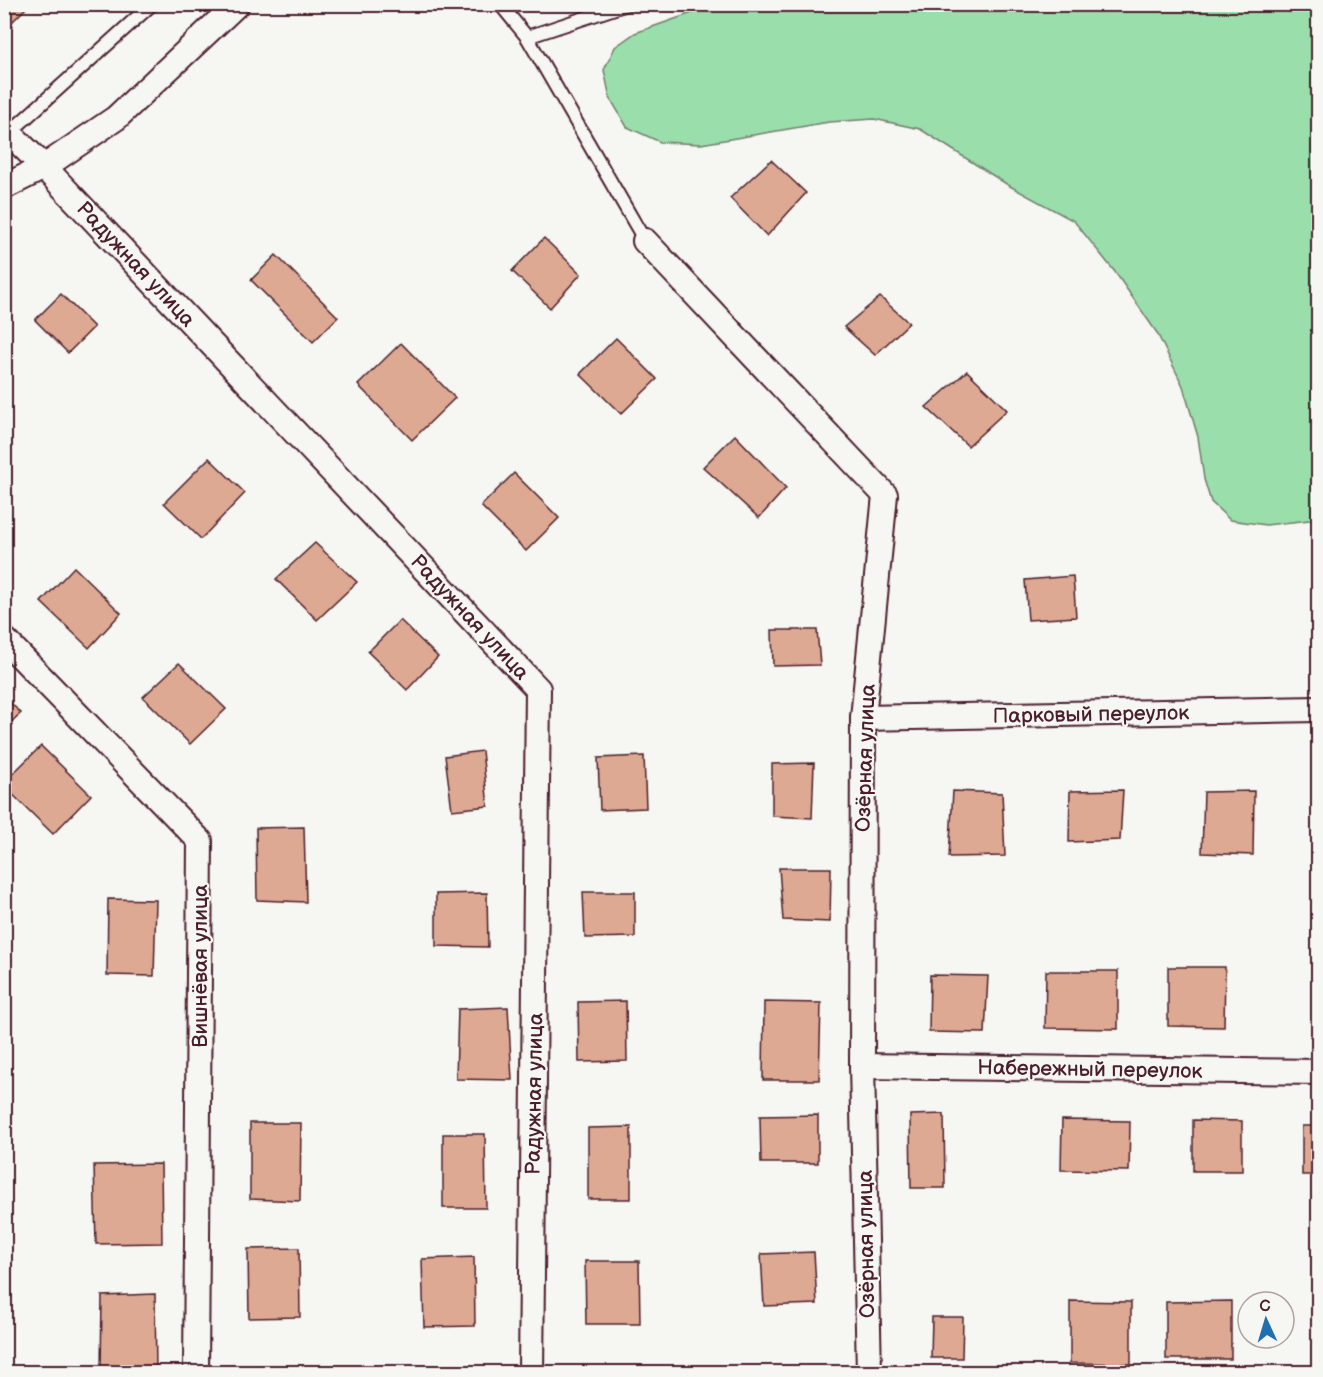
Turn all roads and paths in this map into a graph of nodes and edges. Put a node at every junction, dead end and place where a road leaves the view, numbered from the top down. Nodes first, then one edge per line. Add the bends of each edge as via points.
1 (152, 4) edge
2 (237, 4) edge
3 (500, 4) edge
4 (627, 4) edge
5 (526, 37) junction
6 (6, 133) edge
7 (44, 167) junction
8 (4, 187) edge
9 (645, 241) joint
10 (4, 639) edge
11 (1318, 709) edge
12 (863, 718) junction
13 (862, 1066) junction
14 (1318, 1072) edge
15 (196, 1372) edge
16 (531, 1372) edge
17 (869, 1372) edge

1 - 6 lane
2 - 7 street via 116,118
3 - 5 lane
4 - 5 lane
5 - 9 lane
6 - 7 street, Радужная улица
7 - 8 street
7 - 16 street, Радужная улица via 538,689
9 - 12 street, Озёрная улица via 885,495
10 - 15 street, Вишнёвая улица via 201,841
11 - 12 street, Парковый переулок
12 - 13 street, Озёрная улица
13 - 14 street, Набережный переулок
13 - 17 street, Озёрная улица

